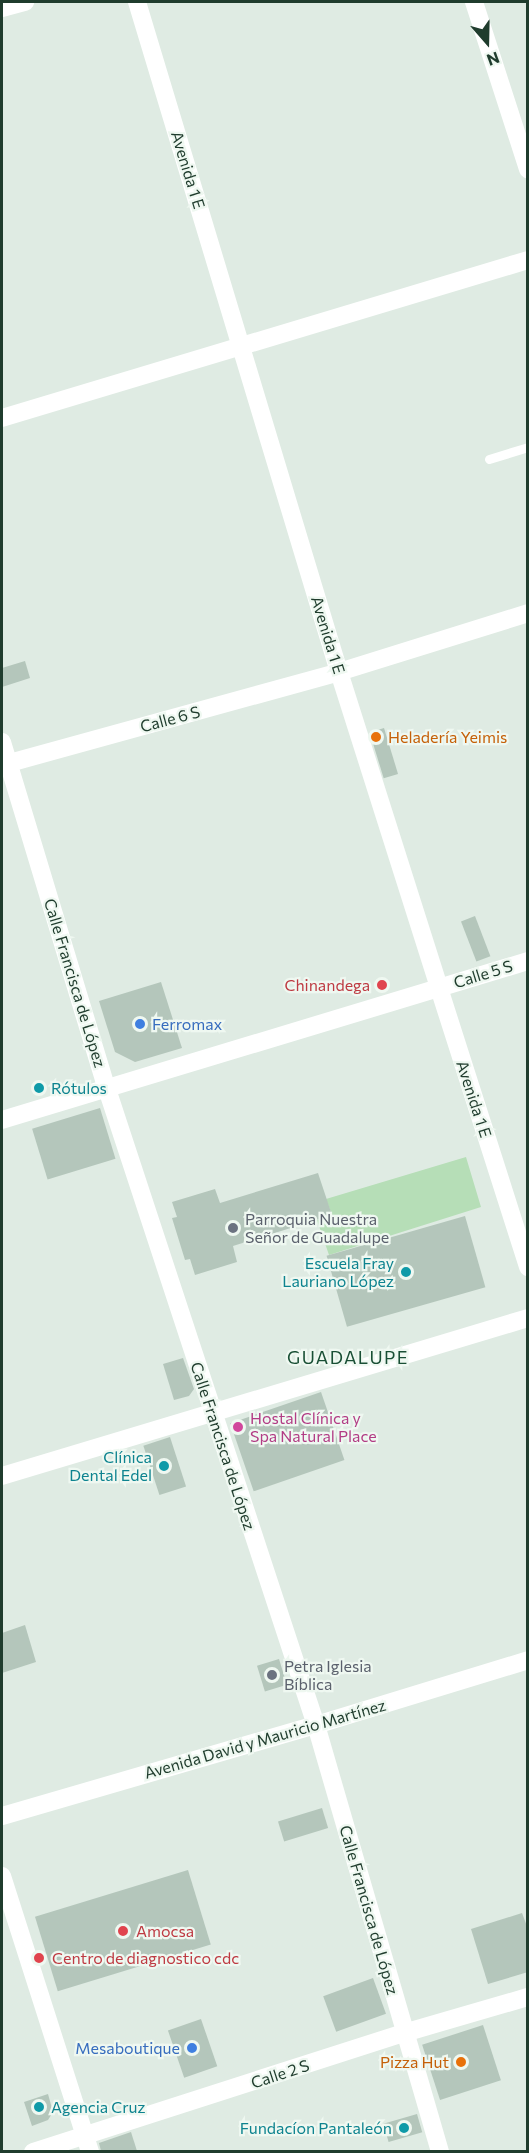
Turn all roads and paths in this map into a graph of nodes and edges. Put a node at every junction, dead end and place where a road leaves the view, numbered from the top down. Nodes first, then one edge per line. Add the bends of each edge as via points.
1 (25, 2) edge
2 (137, 2) edge
3 (474, 2) edge
4 (2, 8) edge
5 (528, 169) edge
6 (528, 260) edge
7 (242, 345) junction
8 (2, 418) edge
9 (528, 447) edge
10 (489, 459) dead end
11 (528, 613) edge
12 (339, 672) junction
13 (2, 742) edge
14 (5, 764) edge
15 (528, 961) edge
16 (439, 988) junction
17 (107, 1089) junction
18 (2, 1120) edge
19 (528, 1267) edge
20 (528, 1318) edge
21 (212, 1414) junction
22 (2, 1476) edge
23 (528, 1660) edge
24 (316, 1725) junction
25 (2, 1816) edge
26 (2, 1876) edge
27 (528, 1997) edge
28 (404, 2033) junction
29 (87, 2144) edge
30 (33, 2151) edge
31 (440, 2151) edge

1 - 4 street
2 - 7 street, Avenida 1 E
3 - 5 street
6 - 7 street
7 - 8 street
7 - 12 street, Avenida 1 E
9 - 10 lane
11 - 12 street, Calle 6 S
12 - 14 street, Calle 6 S
12 - 16 street, Avenida 1 E
13 - 14 street, Calle Francisca de López
14 - 17 street, Calle Francisca de López
15 - 16 street, Calle 5 S
16 - 17 street, Calle 5 S
16 - 19 street, Avenida 1 E
17 - 18 street, Calle 5 S
17 - 21 street, Calle Francisca de López
20 - 21 street
21 - 22 street
21 - 24 street, Calle Francisca de López
23 - 24 street, Avenida David y Mauricio Martínez
24 - 25 street, Avenida David y Mauricio Martínez
24 - 28 street, Calle Francisca de López
26 - 29 street
27 - 28 street, Calle 2 S
28 - 29 street, Calle 2 S
28 - 31 street, Calle Francisca de López
29 - 30 street, Calle 2 S

